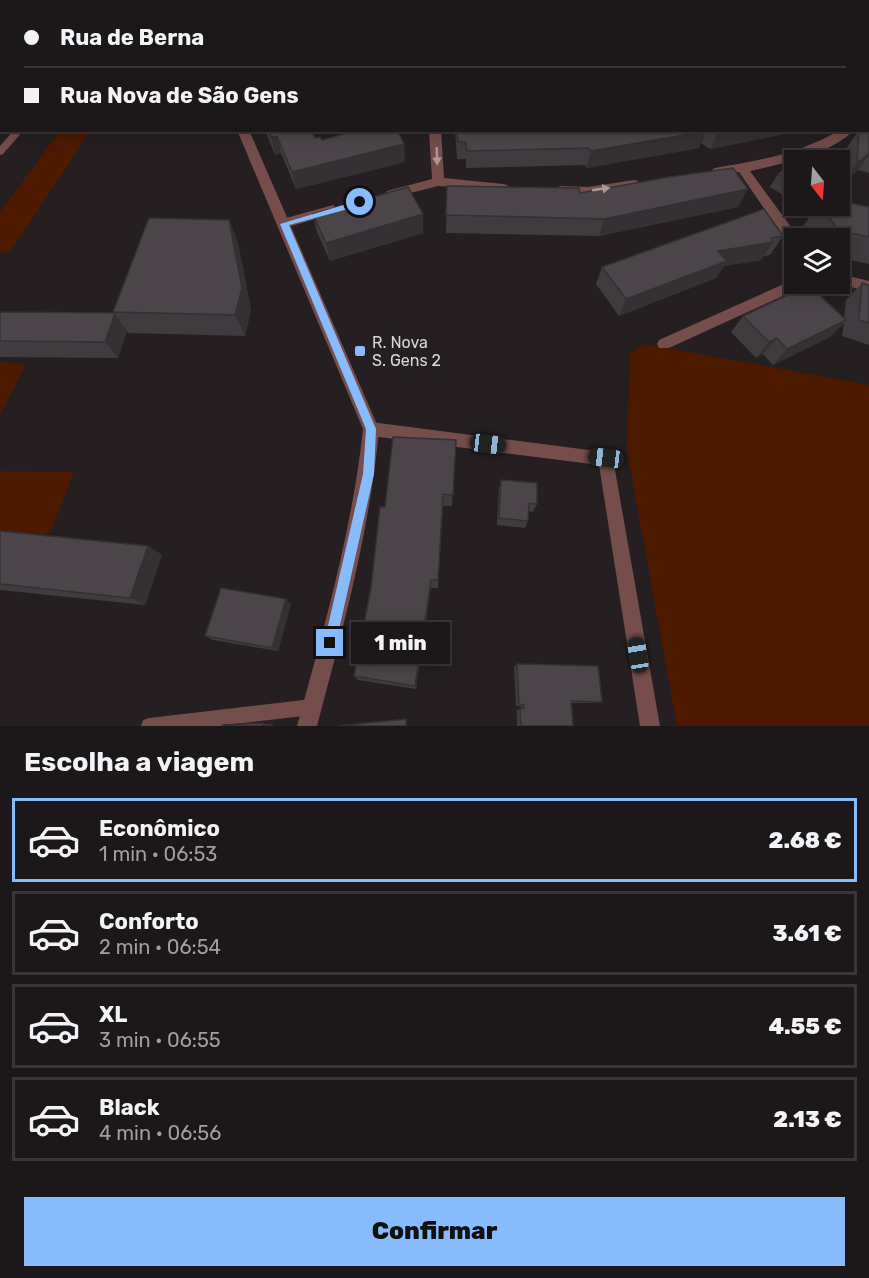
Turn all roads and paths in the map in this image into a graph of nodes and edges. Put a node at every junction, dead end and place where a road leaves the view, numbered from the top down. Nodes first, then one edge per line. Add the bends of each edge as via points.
1 (18, 132) edge
2 (244, 132) edge
3 (435, 132) edge
4 (846, 132) edge
5 (0, 152) edge
6 (741, 168) junction
7 (706, 173) edge
8 (438, 182) junction
9 (647, 182) edge
10 (517, 188) edge
11 (552, 190) edge
12 (381, 197) edge
13 (349, 206) edge
14 (284, 224) junction
15 (784, 228) edge
16 (850, 281) edge
17 (869, 286) edge
18 (784, 289) edge
19 (664, 344) dead end
20 (371, 429) junction
21 (312, 707) junction
22 (149, 726) edge
23 (307, 726) edge
24 (650, 726) edge

1 - 5 lane
2 - 14 street
3 -> 8 street
4 - 6 street via 826,146 785,160
6 - 7 street
6 - 15 street
8 - 10 street
8 - 12 street
11 -> 9 street via 588,191
13 - 14 street
14 - 20 street
16 - 17 street
18 - 19 street
20 - 21 street via 368,474 336,621
20 - 24 street via 606,458
21 - 22 lane
21 - 23 street

